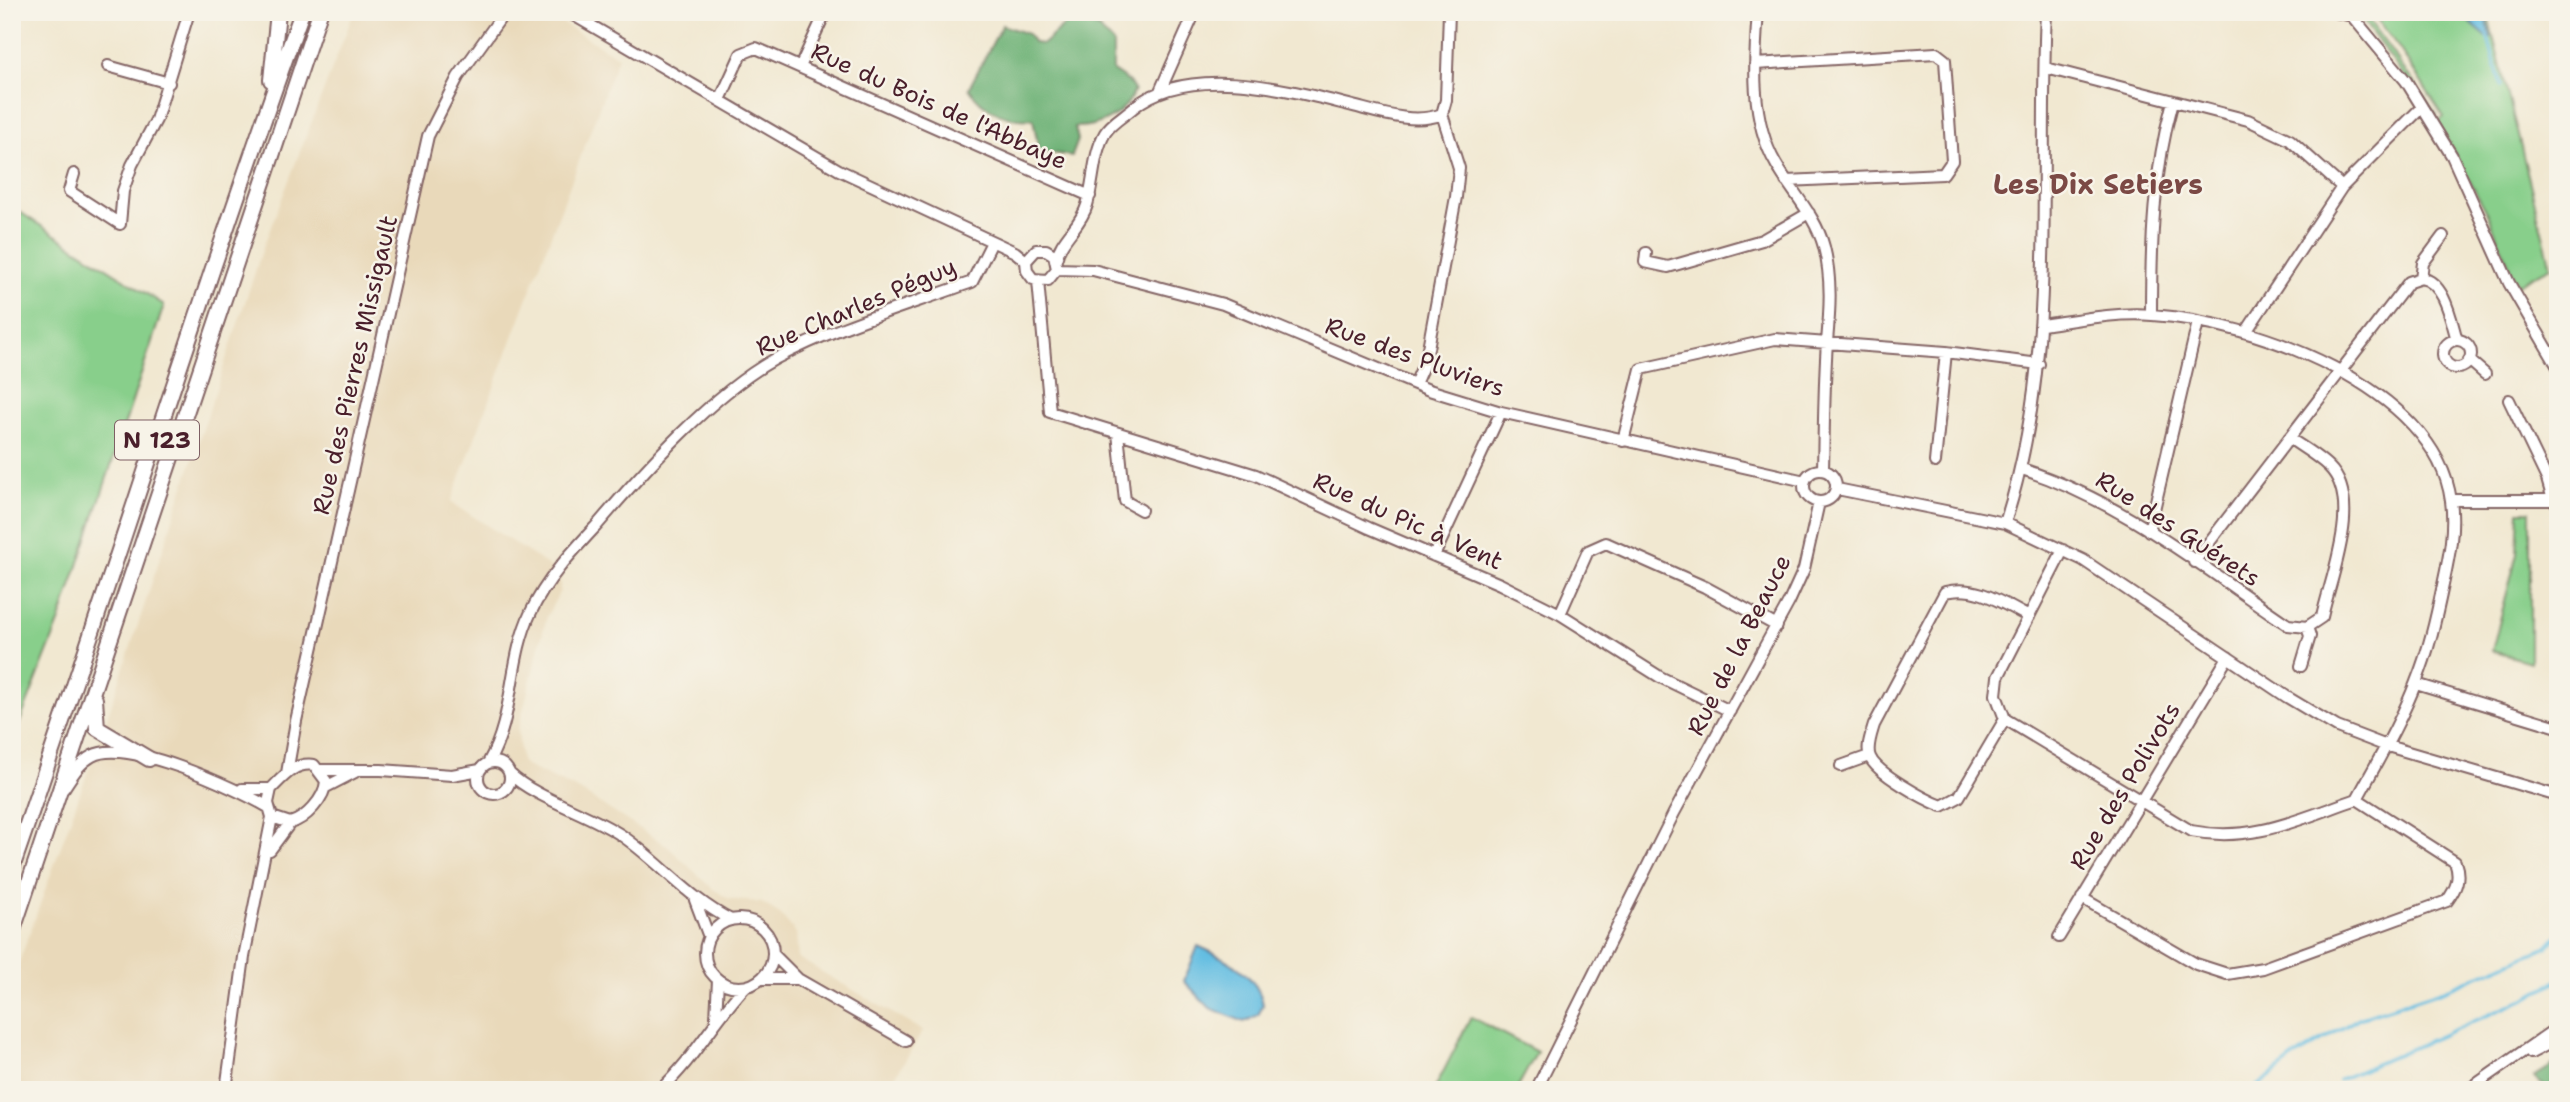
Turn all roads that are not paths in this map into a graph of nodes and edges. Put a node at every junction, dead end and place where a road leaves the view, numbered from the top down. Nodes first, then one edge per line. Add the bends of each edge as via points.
1 (189, 12) edge
2 (278, 12) edge
3 (302, 12) edge
4 (320, 12) edge
5 (513, 12) edge
6 (568, 12) edge
7 (582, 12) edge
8 (1195, 12) edge
9 (1449, 12) edge
10 (1758, 12) edge
11 (2046, 12) edge
12 (2335, 12) edge
13 (825, 13) edge
14 (2353, 14) edge
15 (500, 16) edge
16 (596, 28) junction
17 (1755, 64) junction
18 (108, 66) dead end
19 (800, 67) junction
20 (2046, 68) junction
21 (169, 83) junction
22 (1160, 91) junction
23 (720, 100) junction
24 (2173, 102) junction
25 (2422, 107) junction
26 (265, 109) junction
27 (1442, 114) junction
28 (74, 174) dead end
29 (1786, 181) junction
30 (2342, 187) junction
31 (1090, 196) junction
32 (1809, 213) junction
33 (2443, 236) dead end
34 (992, 242) junction
35 (1646, 253) dead end
36 (1026, 261) junction
37 (1057, 264) junction
38 (2421, 278) junction
39 (1038, 281) junction
40 (2151, 315) junction
41 (2197, 322) junction
42 (2042, 325) junction
43 (2246, 332) junction
44 (2458, 340) junction
45 (1827, 342) junction
46 (1946, 352) junction
47 (2469, 360) junction
48 (2039, 364) junction
49 (2558, 367) edge
50 (2341, 370) junction
51 (2486, 374) dead end
52 (1415, 384) junction
53 (2509, 400) dead end
54 (1501, 412) junction
55 (1118, 433) junction
56 (2289, 438) junction
57 (1623, 441) junction
58 (1935, 462) dead end
59 (1823, 470) junction
60 (2022, 470) junction
61 (1805, 481) junction
62 (1836, 489) junction
63 (2451, 500) junction
64 (2555, 500) edge
65 (1819, 502) junction
66 (1140, 510) dead end
67 (2005, 523) junction
68 (2149, 531) junction
69 (2063, 550) junction
70 (1434, 556) junction
71 (2194, 562) junction
72 (1560, 614) junction
73 (2029, 617) junction
74 (1777, 626) junction
75 (2307, 627) junction
76 (2228, 657) junction
77 (2301, 666) dead end
78 (97, 681) junction
79 (2416, 684) junction
80 (1730, 710) junction
81 (2005, 719) junction
82 (2558, 727) edge
83 (294, 737) junction
84 (501, 740) junction
85 (2384, 745) junction
86 (1868, 756) junction
87 (149, 759) junction
88 (305, 763) junction
89 (1842, 766) dead end
90 (484, 767) junction
91 (320, 770) junction
92 (358, 770) junction
93 (507, 770) junction
94 (287, 773) junction
95 (452, 775) junction
96 (480, 785) junction
97 (326, 787) junction
98 (524, 788) junction
99 (239, 789) junction
100 (271, 789) junction
101 (502, 792) junction
102 (2558, 796) edge
103 (56, 799) junction
104 (2357, 799) junction
105 (2140, 801) junction
106 (270, 812) junction
107 (290, 823) junction
108 (267, 855) junction
109 (12, 868) edge
110 (694, 898) junction
111 (2082, 898) junction
112 (731, 919) junction
113 (12, 933) edge
114 (709, 937) junction
115 (2059, 937) dead end
116 (774, 955) junction
117 (762, 979) junction
118 (798, 979) junction
119 (718, 980) junction
120 (745, 987) junction
121 (716, 1018) junction
122 (2558, 1027) edge
123 (2558, 1039) edge
124 (906, 1041) dead end
125 (2510, 1063) junction
126 (226, 1090) edge
127 (660, 1090) edge
128 (1536, 1090) edge
129 (2468, 1090) edge

1 - 21 street
2 - 26 main road
3 - 26 main road, N 123
4 - 78 main road, N 123
5 - 15 street, Rue des Pierres Missigault
6 - 16 street
7 - 16 street
8 - 22 street
9 - 27 street
10 - 17 street
11 - 20 street
12 - 14 street
13 - 19 street
14 - 25 street
15 - 83 street, Rue des Pierres Missigault via 458,77 428,136
16 - 23 street
17 - 29 street via 1759,119 1773,161
17 - 29 street via 1936,53 1945,60 1952,161 1943,174
18 - 21 street
19 - 23 street, Rue du Bois de l'Abbaye via 750,49 741,54
19 - 31 street, Rue du Bois de l'Abbaye
20 - 24 street
20 - 42 street
21 - 28 street via 132,165 123,191 120,224 69,191
22 - 27 street via 1175,86 1266,86 1393,116
22 - 31 street via 1106,130
23 - 34 street via 839,170
24 - 30 street via 2277,132
24 - 40 street via 2151,218
25 - 30 street
25 - 49 street via 2452,156 2509,283
26 - 109 main road, N 123
27 - 52 street via 1459,168 1426,359
29 - 32 street
30 - 43 street
31 - 37 street via 1084,215 1058,249
32 - 35 street via 1762,240 1668,267 1645,261
32 - 45 street via 1824,243 1829,268 1832,305
33 - 38 street via 2423,263
34 - 36 street
34 - 84 street, Rue Charles Péguy via 972,282 778,358 748,376 653,461 538,597 525,625
36 - 37 street via 1041,249 1050,252
36 - 39 street via 1027,271
37 - 39 street via 1048,280
37 - 52 street, Rue des Pluviers via 1223,304
38 - 44 street via 2434,284 2442,296
38 - 50 street via 2401,289
39 - 55 street, Rue du Pic à Vent via 1050,412
40 - 41 street
40 - 42 street
41 - 43 street
41 - 68 street
42 - 48 street
43 - 50 street
44 - 47 street via 2470,349
44 - 47 street via 2444,349 2445,362 2457,368
45 - 46 street
45 - 57 street via 1775,339 1640,369
45 - 59 street
46 - 48 street
46 - 58 street
47 - 51 street
48 - 60 street
50 - 56 street
50 - 63 street via 2425,437
52 - 54 street, Rue des Pluviers
53 - 64 street
54 - 57 street, Rue des Pluviers
54 - 70 street
55 - 66 street via 1125,502
55 - 70 street, Rue du Pic à Vent via 1256,475
56 - 71 street
56 - 75 street via 2330,467 2342,486 2346,515 2322,617
57 - 61 street, Rue des Pluviers
59 - 61 street via 1811,473
59 - 62 street via 1835,478
60 - 67 street
60 - 68 street, Rue des Guérets via 2074,487
61 - 65 street via 1808,496
62 - 65 street via 1832,498
62 - 67 street
63 - 64 street
63 - 79 street via 2450,552 2430,644
65 - 74 street, Rue de la Beauce via 1804,569
67 - 69 street
68 - 71 street, Rue des Guérets
69 - 73 street
69 - 76 street
70 - 72 street, Rue du Pic à Vent
71 - 75 street, Rue des Guérets via 2288,625
72 - 74 street via 1588,551 1606,543 1705,587
72 - 80 street, Rue du Pic à Vent via 1660,677
73 - 81 street via 1998,677 1996,695
73 - 86 street via 1986,595 1960,588 1945,592 1874,725
74 - 80 street, Rue de la Beauce
75 - 77 street via 2310,636
76 - 85 street via 2337,727
76 - 105 street, Rue des Polivots
78 - 87 main road via 97,728
78 - 103 main road, N 123
79 - 82 street
79 - 85 street
80 - 128 street, Rue de la Beauce
81 - 86 street via 1959,797 1942,806 1877,767
81 - 105 street
83 - 88 street
83 - 94 street, Rue des Pierres Missigault
84 - 90 street, Rue Charles Péguy
84 - 93 street, Rue Charles Péguy
85 - 102 street
85 - 104 street
86 - 89 street
87 - 99 street
87 - 103 street via 115,751 93,754
88 - 91 street
88 - 94 street
90 - 93 street
90 - 95 street
90 - 96 street
91 - 92 street
91 - 97 street
92 - 95 street
92 - 97 street
93 - 98 street
93 - 101 street via 508,786
94 - 100 street
95 - 96 street
96 - 101 street via 490,794
97 - 107 street via 305,816
98 - 101 street
98 - 110 street via 568,805 619,834
99 - 100 street
99 - 106 street
100 - 106 street
103 - 113 main road, N 123
104 - 105 street via 2251,835 2219,836 2191,831
104 - 111 street via 2455,862 2456,889 2447,901 2263,968 2227,974 2196,964
105 - 111 street, Rue des Polivots
106 - 107 street
106 - 108 street
107 - 108 street
108 - 126 street via 244,957
110 - 112 street
110 - 114 street
111 - 115 street, Rue des Polivots
112 - 114 street
112 - 116 street via 749,920 763,928
114 - 119 street via 707,965
116 - 117 street
116 - 118 street
117 - 118 street
117 - 120 street
118 - 124 street
119 - 120 street
119 - 121 street
120 - 121 street
121 - 127 street via 688,1062
122 - 125 street
123 - 125 street
125 - 129 street

